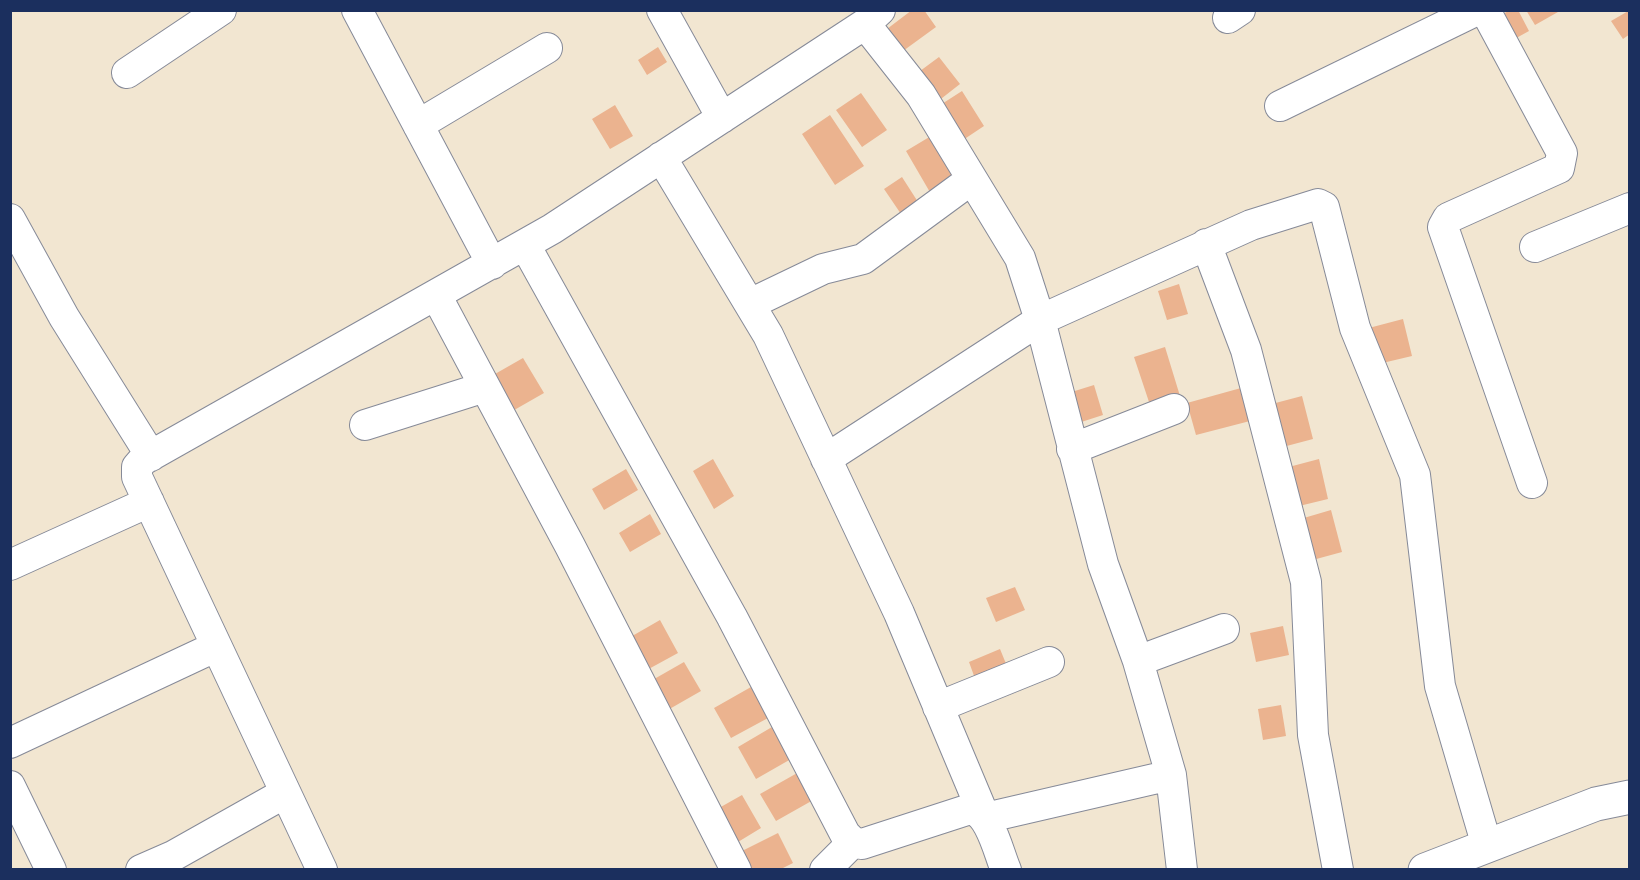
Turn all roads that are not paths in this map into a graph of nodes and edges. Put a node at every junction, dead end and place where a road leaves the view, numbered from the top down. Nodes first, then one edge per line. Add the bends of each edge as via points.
1 (357, 10) edge
2 (662, 10) edge
3 (1477, 10) edge
4 (1485, 10) edge
5 (216, 12) edge
6 (872, 17) edge
7 (547, 48) dead end
8 (127, 73) dead end
9 (1280, 106) dead end
10 (722, 118) junction
11 (418, 125) junction
12 (662, 157) junction
13 (972, 179) junction
14 (1629, 208) edge
15 (10, 219) edge
16 (1206, 244) junction
17 (525, 245) junction
18 (1535, 247) dead end
19 (492, 264) junction
20 (436, 295) junction
21 (750, 304) junction
22 (1040, 320) junction
23 (485, 387) junction
24 (1174, 409) dead end
25 (365, 425) dead end
26 (1072, 449) junction
27 (151, 456) junction
28 (826, 459) junction
29 (1533, 483) dead end
30 (149, 502) junction
31 (10, 565) edge
32 (1224, 629) dead end
33 (215, 647) junction
34 (1138, 661) junction
35 (1049, 662) dead end
36 (938, 707) junction
37 (10, 743) edge
38 (1171, 775) junction
39 (10, 786) edge
40 (285, 793) junction
41 (1629, 797) edge
42 (985, 818) junction
43 (853, 842) junction
44 (1487, 846) junction
45 (177, 863) edge
46 (51, 870) edge
47 (141, 870) edge
48 (322, 870) edge
49 (736, 870) edge
50 (825, 870) edge
51 (1006, 870) edge
52 (1182, 870) edge
53 (1338, 870) edge
54 (1425, 870) edge

1 - 11 street
2 - 10 street
3 - 9 street
4 - 29 street via 1562,153 1559,168 1448,218 1443,227
5 - 8 street
6 - 10 street
6 - 13 street
7 - 11 street
10 - 12 street
11 - 19 street
12 - 17 street
12 - 21 street
13 - 21 street via 863,260 823,269
13 - 22 street via 1020,258
14 - 18 street
15 - 27 street via 60,310
16 - 22 street
16 - 44 street via 1318,204 1327,213 1355,328 1415,475 1440,686
16 - 53 street via 1246,350 1306,582 1313,735
17 - 19 street
17 - 43 street
19 - 20 street
20 - 23 street
20 - 27 street
21 - 28 street
22 - 26 street
22 - 28 street
23 - 25 street
23 - 49 street
24 - 26 street
26 - 34 street via 1103,564
27 - 30 street via 137,467 137,477
28 - 36 street via 899,613
30 - 31 street
30 - 33 street
32 - 34 street
33 - 37 street
33 - 40 street
34 - 38 street
35 - 36 street
36 - 42 street
38 - 42 street
38 - 52 street
39 - 46 street
40 - 45 street
40 - 48 street
41 - 44 street via 1596,804
42 - 43 street via 978,810 970,809 862,844
42 - 51 street
43 - 50 street
44 - 54 street
45 - 47 street

